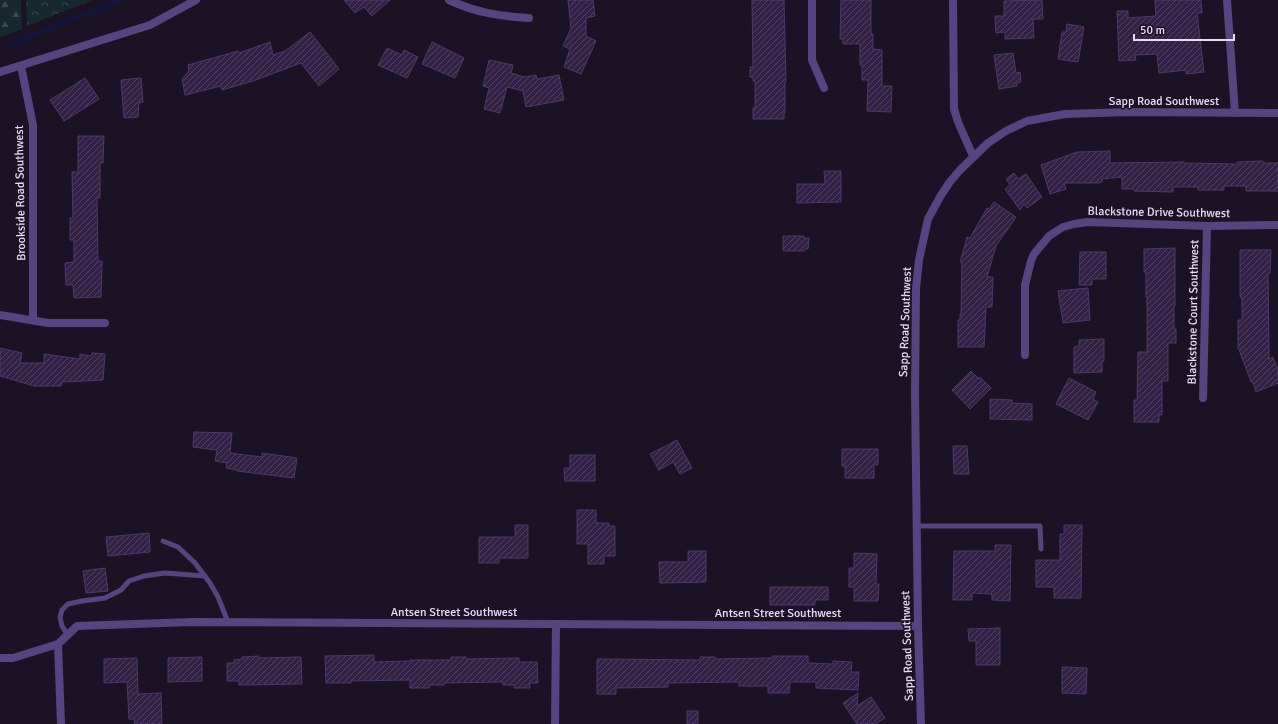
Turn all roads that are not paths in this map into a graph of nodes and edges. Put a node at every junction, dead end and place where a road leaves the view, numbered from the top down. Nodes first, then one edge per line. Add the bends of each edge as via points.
1 (196, 0) edge
2 (449, 0) edge
3 (812, 0) edge
4 (953, 0) edge
5 (1227, 0) edge
6 (528, 18) dead end
7 (21, 66) junction
8 (0, 72) edge
9 (824, 88) dead end
10 (1235, 113) junction
11 (1278, 113) edge
12 (973, 156) junction
13 (1278, 225) edge
14 (1207, 226) junction
15 (0, 315) edge
16 (33, 320) junction
17 (105, 323) dead end
18 (1026, 355) dead end
19 (1203, 398) dead end
20 (916, 526) junction
21 (163, 541) dead end
22 (1041, 550) dead end
23 (205, 576) junction
24 (228, 622) junction
25 (556, 624) junction
26 (918, 626) junction
27 (68, 635) junction
28 (58, 644) junction
29 (0, 658) edge
30 (61, 724) edge
31 (555, 724) edge
32 (921, 724) edge

1 - 7 street via 150,25
2 - 6 street via 475,11
3 - 9 street via 812,60
4 - 12 street via 954,109
5 - 10 street
7 - 8 street
7 - 16 street, Brookside Road Southwest via 33,125
10 - 11 street, Sapp Road Southwest
10 - 12 street, Sapp Road Southwest via 1065,114 1027,121 1006,131
12 - 20 street, Sapp Road Southwest via 956,174 928,219 919,260 915,325
13 - 14 street, Blackstone Drive Southwest
14 - 18 street, Blackstone Drive Southwest via 1087,222 1063,227 1049,236 1034,254 1025,285
14 - 19 street, Blackstone Court Southwest
15 - 16 street
16 - 17 street via 48,323
20 - 22 lane via 1040,526
20 - 26 street, Sapp Road Southwest
21 - 23 lane via 178,547
23 - 24 lane via 218,597
23 - 27 lane via 165,573 144,576 129,581 120,590 105,598 68,604 60,617
24 - 25 street, Antsen Street Southwest
24 - 27 street, Antsen Street Southwest via 77,626
25 - 26 street, Antsen Street Southwest
25 - 31 street
26 - 32 street, Sapp Road Southwest
27 - 28 street, Antsen Street Southwest
28 - 29 street, Antsen Street Southwest via 13,658
28 - 30 street

